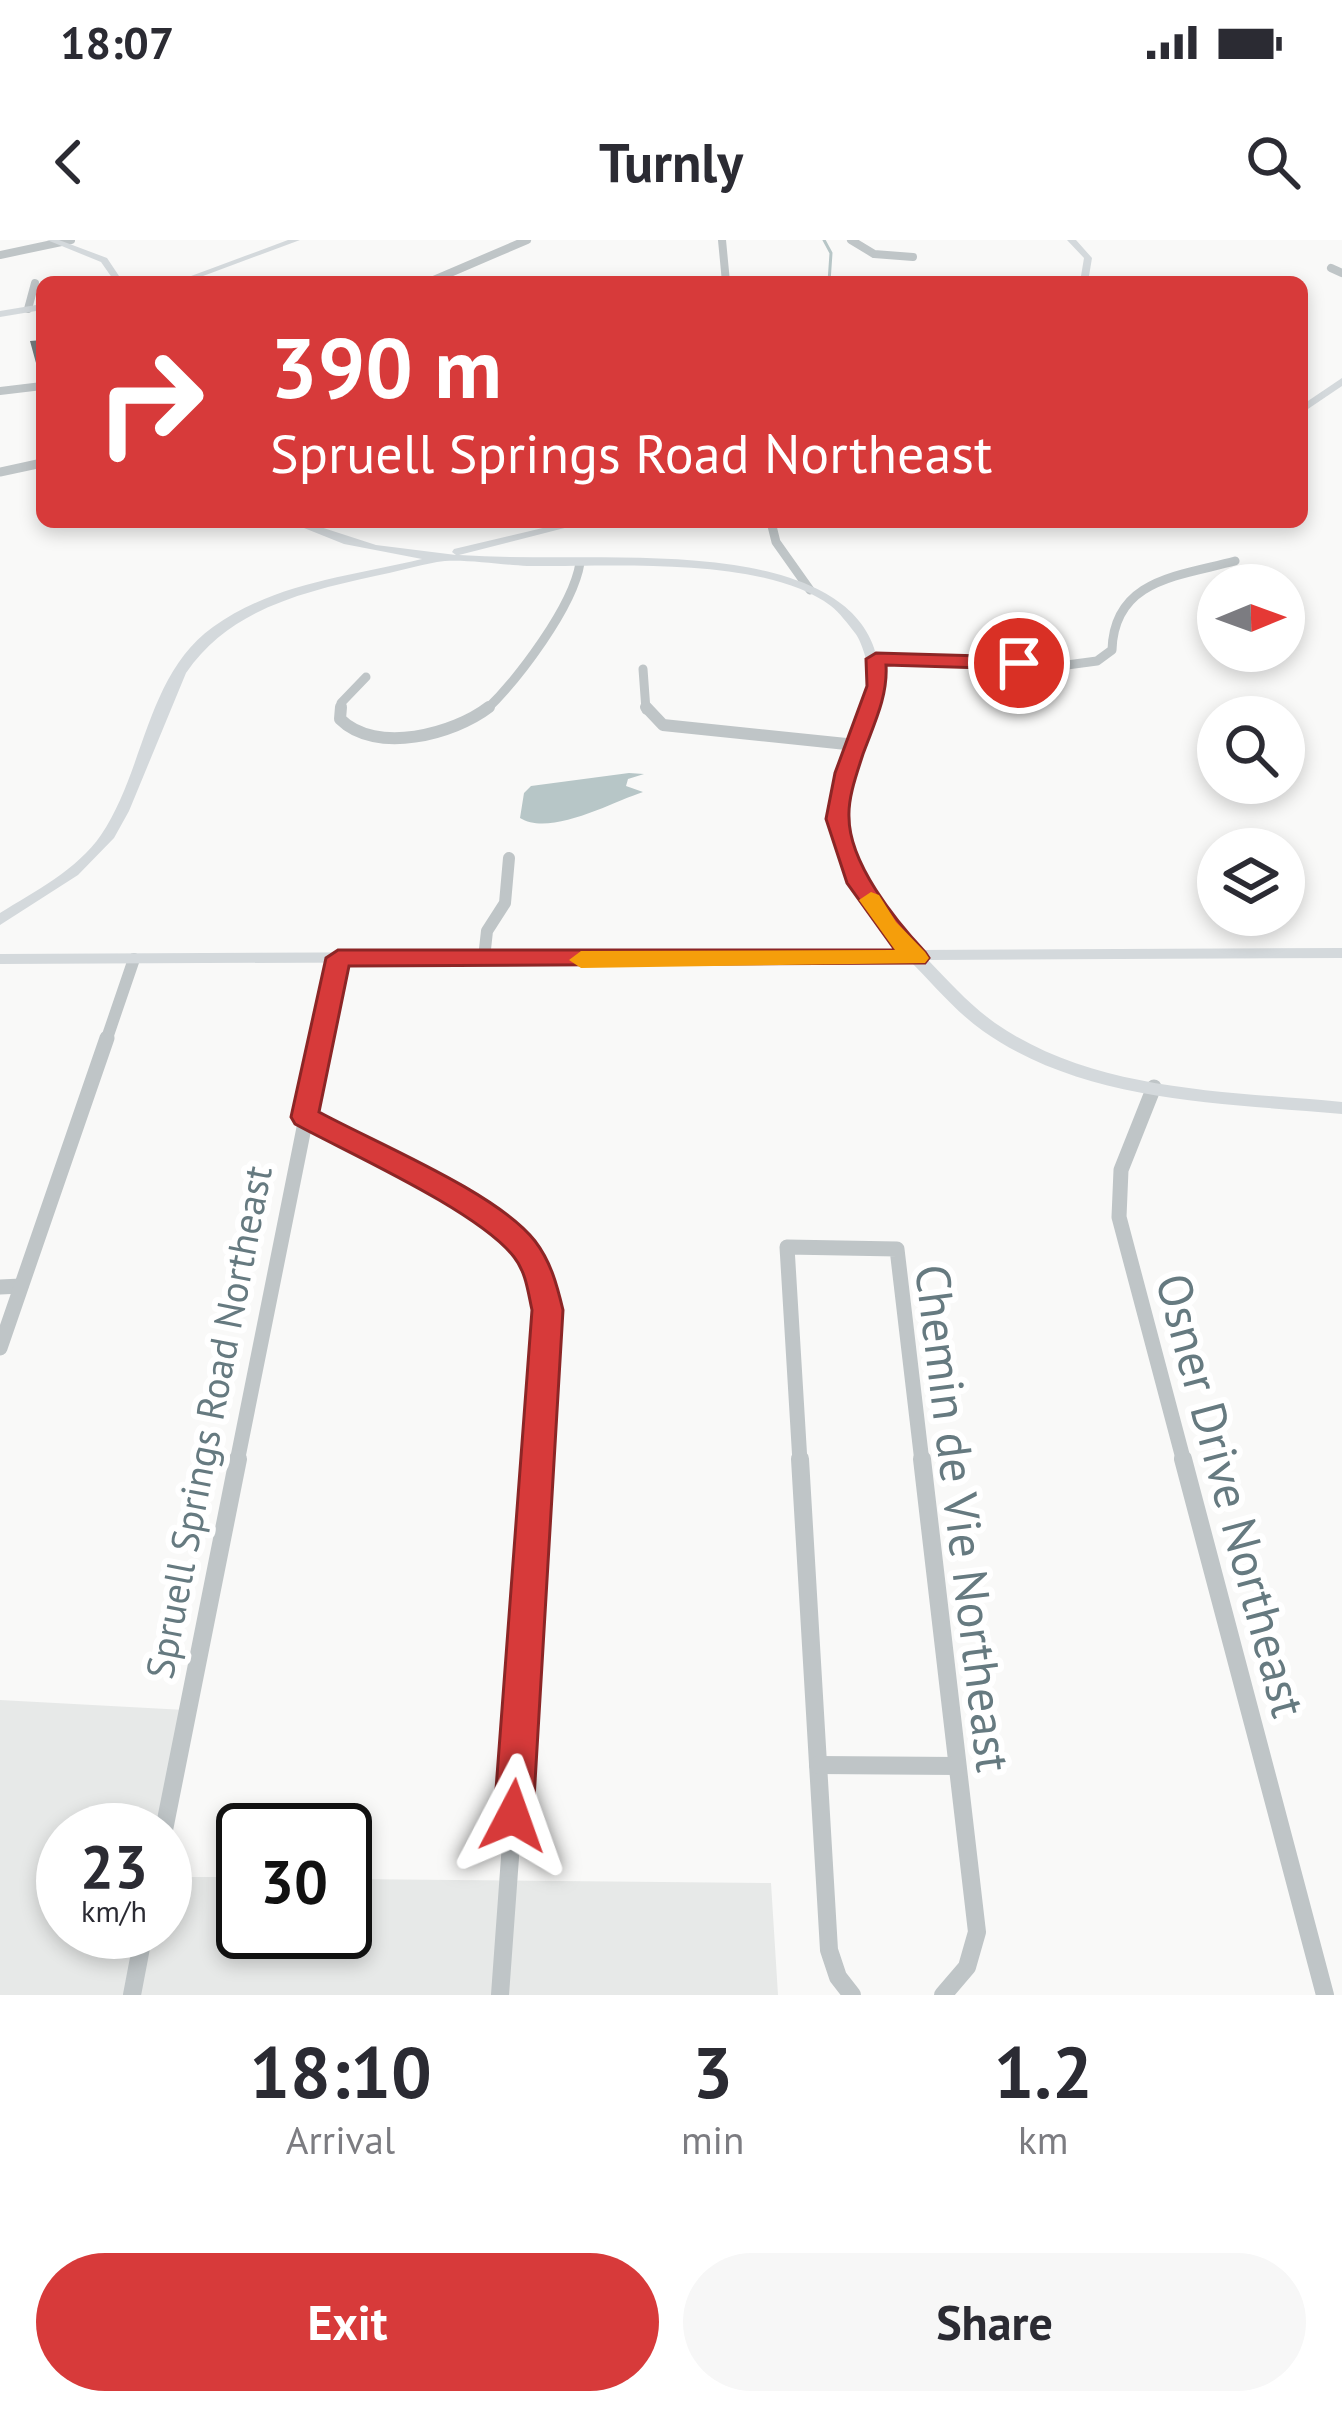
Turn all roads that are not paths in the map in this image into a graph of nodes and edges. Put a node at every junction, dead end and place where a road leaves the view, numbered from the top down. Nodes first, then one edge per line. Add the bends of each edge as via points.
1 (296, 240) edge
2 (527, 240) edge
3 (722, 240) edge
4 (851, 240) edge
5 (1071, 240) edge
6 (60, 241) edge
7 (0, 255) edge
8 (913, 257) dead end
9 (1331, 268) dead end
10 (1342, 273) edge
11 (115, 276) edge
12 (195, 276) edge
13 (443, 276) edge
14 (725, 276) edge
15 (1085, 276) edge
16 (35, 283) dead end
17 (36, 308) edge
18 (28, 309) junction
19 (0, 314) edge
20 (1342, 381) edge
21 (36, 387) edge
22 (0, 391) edge
23 (1308, 406) edge
24 (36, 464) edge
25 (0, 472) edge
26 (312, 528) edge
27 (558, 528) edge
28 (772, 528) edge
29 (403, 550) junction
30 (444, 556) junction
31 (1234, 561) dead end
32 (580, 563) junction
33 (402, 567) junction
34 (810, 590) junction
35 (876, 659) junction
36 (643, 670) dead end
37 (366, 677) dead end
38 (856, 745) junction
39 (509, 858) dead end
40 (0, 920) edge
41 (1342, 953) edge
42 (338, 958) junction
43 (484, 958) junction
44 (916, 958) junction
45 (0, 959) edge
46 (134, 959) junction
47 (1154, 1087) junction
48 (1342, 1109) edge
49 (304, 1117) junction
50 (21, 1286) junction
51 (0, 1287) edge
52 (0, 1348) edge
53 (818, 1765) junction
54 (957, 1766) junction
55 (169, 1803) edge
56 (139, 1959) edge
57 (132, 1995) edge
58 (500, 1995) edge
59 (852, 1995) edge
60 (943, 1995) edge
61 (1325, 1995) edge

1 - 12 street
2 - 13 street
3 - 14 street
4 - 8 street via 874,254
5 - 15 street via 1088,258
6 - 7 street
6 - 11 street via 104,260
9 - 10 street
16 - 18 street
17 - 18 street
18 - 19 street
20 - 23 street
21 - 22 street
24 - 25 street
26 - 29 street
27 - 30 street
28 - 34 street
29 - 30 street
29 - 33 street
30 - 32 street
30 - 33 street
31 - 35 street via 1131,598 1115,617 1112,650 1097,661
32 - 34 street via 706,564
32 - 37 street via 512,684 464,725 425,736 351,730 340,719 340,703
33 - 40 street via 286,596 202,642 181,670 105,840
34 - 35 street via 853,617
35 - 38 street via 877,686
36 - 38 street via 646,710 663,725
38 - 44 street via 838,802 840,836 859,883
39 - 43 street via 505,903 487,931
41 - 44 street
42 - 43 street
42 - 46 street
42 - 49 street, Spruell Springs Road Northeast
43 - 44 street
44 - 47 street via 1011,1041 1078,1070
45 - 46 street
46 - 50 street
47 - 48 street
47 - 61 street, Osner Drive Northeast via 1121,1169 1119,1217
49 - 55 street, Spruell Springs Road Northeast
49 - 58 street via 488,1216 524,1248 541,1277 547,1347
50 - 51 street
50 - 52 street
53 - 54 street
53 - 54 street, Chemin de Vie Northeast via 787,1247 897,1249
53 - 59 street, Chemin de Vie Northeast via 829,1950
54 - 60 street, Chemin de Vie Northeast via 977,1932 973,1959
56 - 57 street

